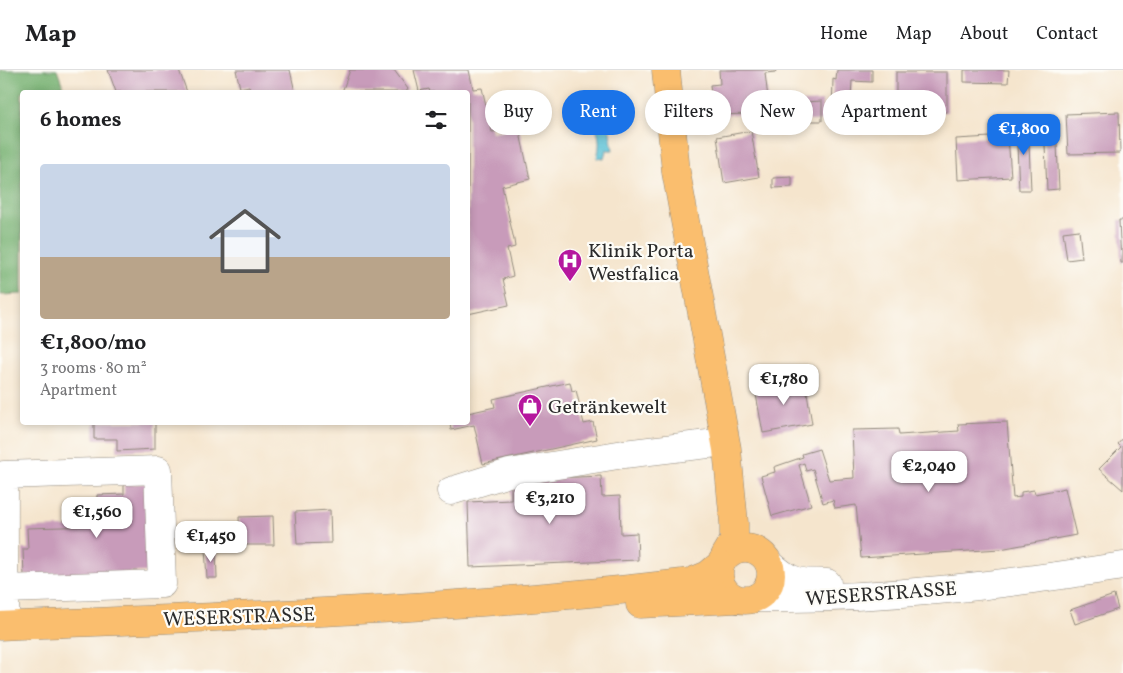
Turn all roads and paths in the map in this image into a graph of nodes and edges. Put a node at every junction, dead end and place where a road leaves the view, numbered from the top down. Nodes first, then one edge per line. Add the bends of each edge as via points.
1 (666, 70) edge
2 (726, 446) junction
3 (451, 491) dead end
4 (766, 558) junction
5 (723, 561) junction
6 (1123, 566) edge
7 (1006, 582) junction
8 (5, 589) junction
9 (746, 598) junction
10 (478, 603) junction
11 (3, 626) edge

1 - 2 main road via 676,172
2 - 3 street via 624,454 509,473
2 - 4 main road via 753,538
2 - 5 main road via 734,541
4 - 5 main road via 748,548 732,551
4 - 7 street, WESERSTRASSE via 782,574 798,582
4 - 9 main road via 771,579 763,593
5 - 9 main road via 720,581 729,595
5 - 10 main road, WESERSTRASSE via 708,575 691,582
6 - 7 street, WESERSTRASSE
7 - 9 street, WESERSTRASSE via 882,594
8 - 8 street via 4,475 158,470 162,584
8 - 11 street
9 - 10 main road, WESERSTRASSE via 660,604
10 - 11 main road, WESERSTRASSE

